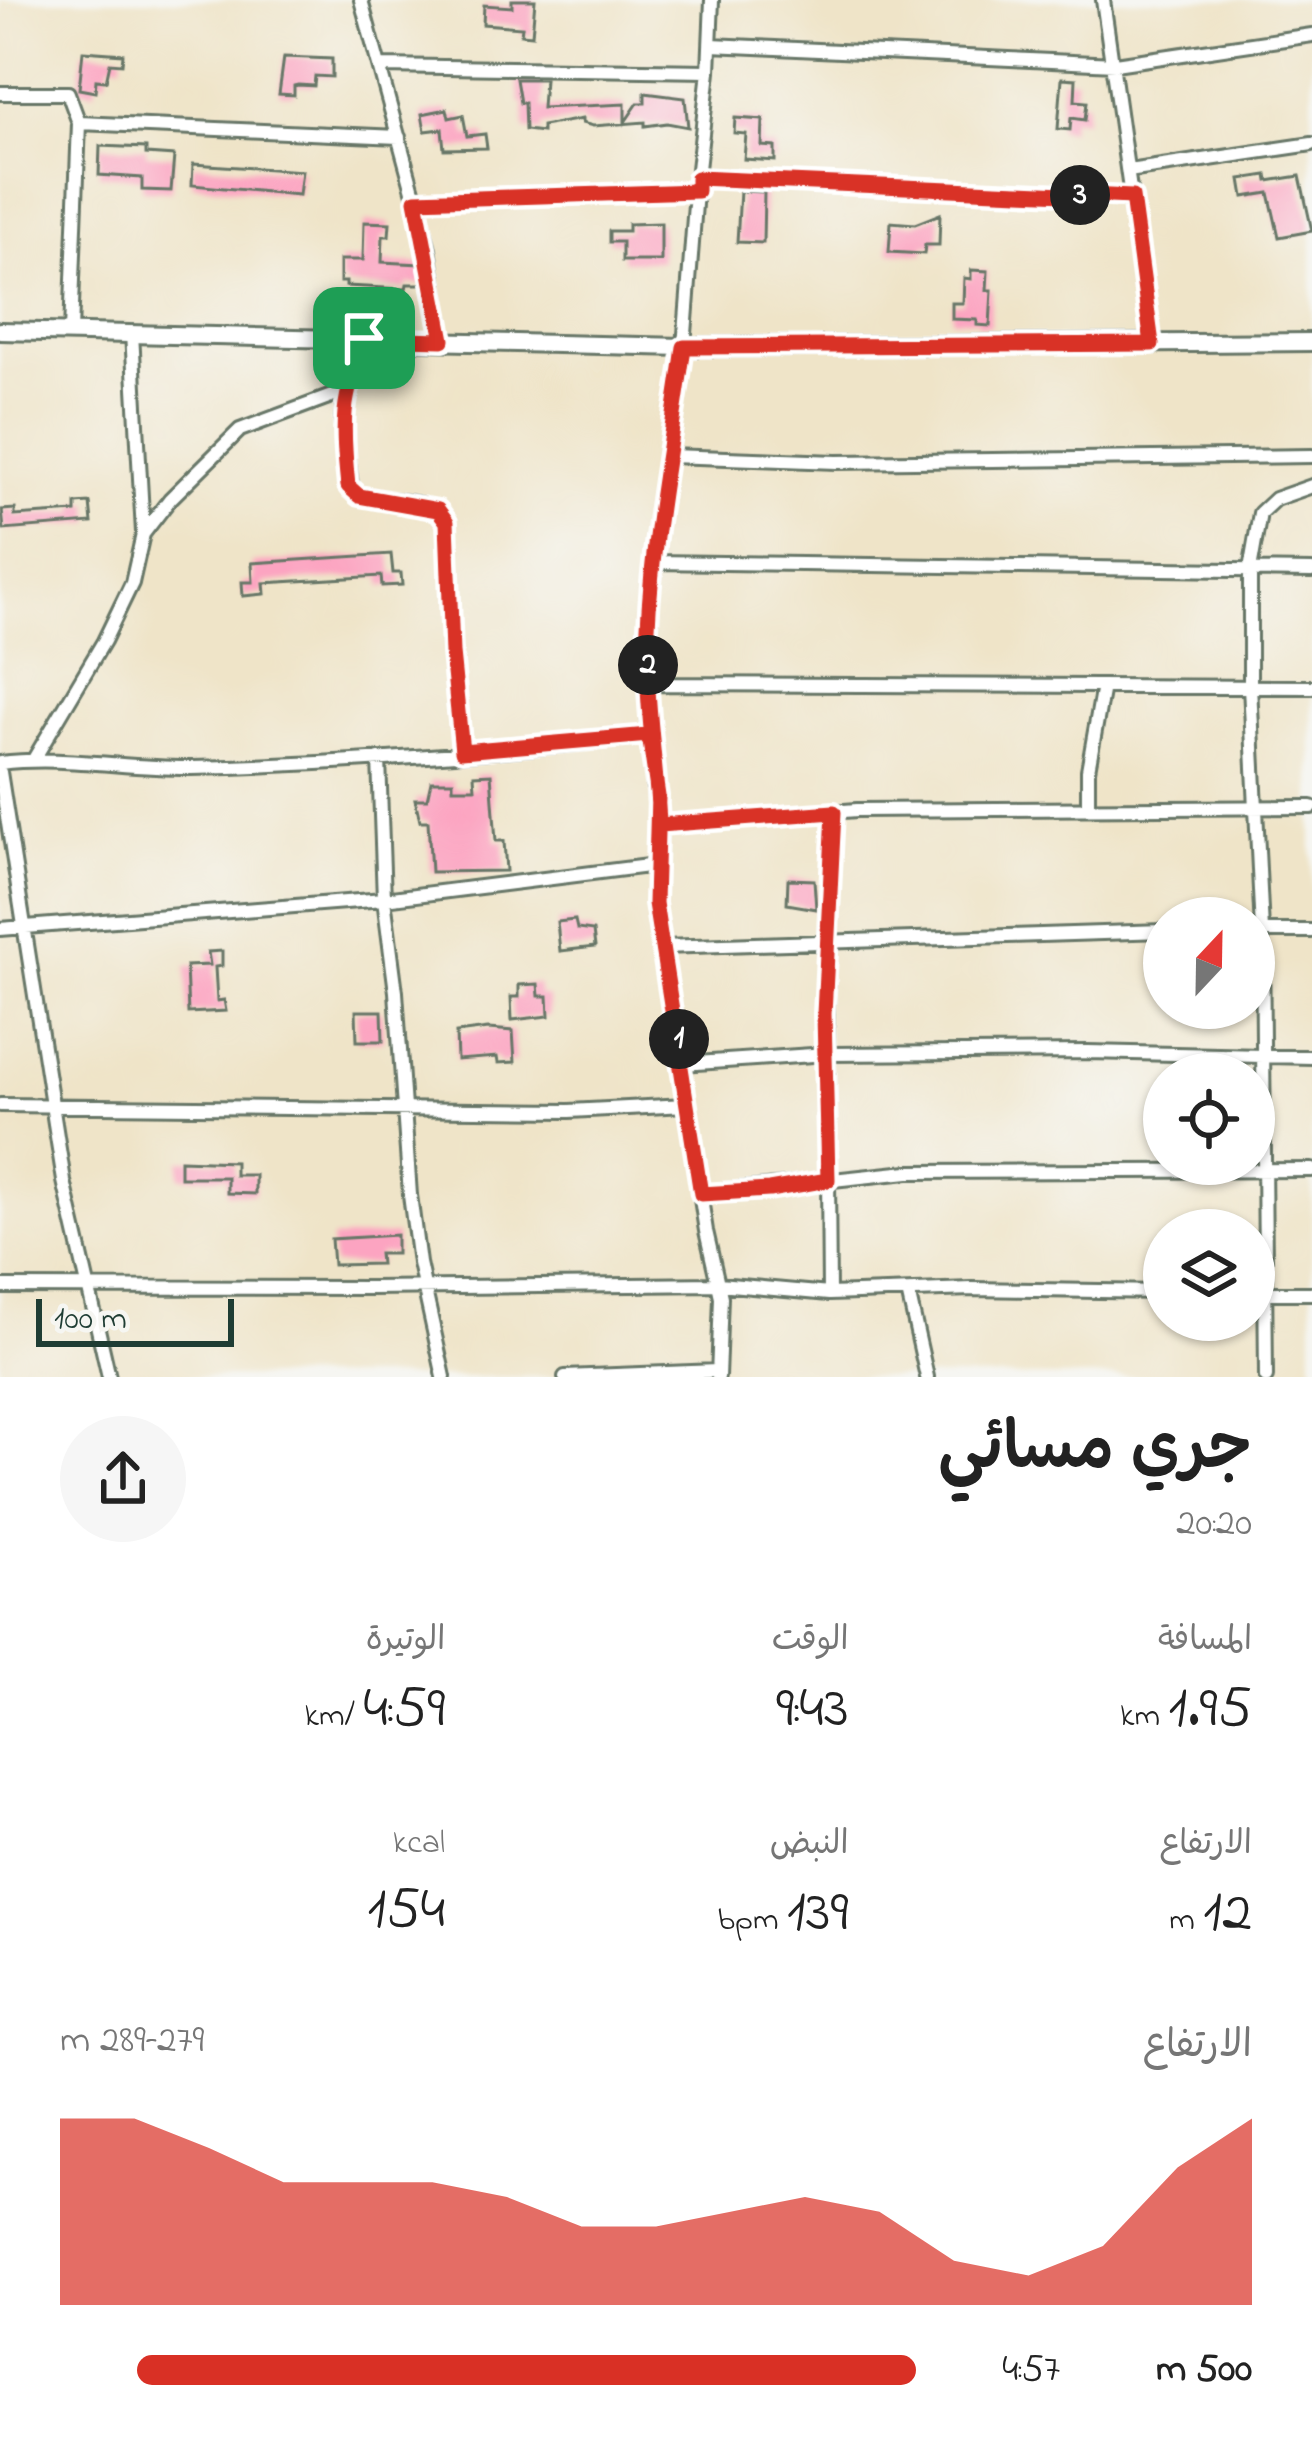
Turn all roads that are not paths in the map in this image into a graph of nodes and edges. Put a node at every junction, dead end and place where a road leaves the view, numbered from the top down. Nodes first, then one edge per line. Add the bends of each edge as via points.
1 (361, 0) edge
2 (712, 0) edge
3 (1103, 0) edge
4 (1312, 35) edge
5 (711, 45) junction
6 (1114, 64) junction
7 (381, 66) junction
8 (709, 71) junction
9 (0, 93) edge
10 (79, 123) junction
11 (399, 137) junction
12 (1312, 144) edge
13 (1128, 171) junction
14 (697, 184) junction
15 (1132, 197) junction
16 (416, 200) junction
17 (0, 331) edge
18 (71, 332) junction
19 (132, 333) junction
20 (364, 338) junction
21 (443, 340) junction
22 (1312, 342) edge
23 (1152, 344) junction
24 (684, 347) junction
25 (345, 391) junction
26 (669, 456) junction
27 (1312, 456) edge
28 (1312, 486) edge
29 (143, 534) junction
30 (654, 562) junction
31 (1250, 570) junction
32 (1312, 571) edge
33 (648, 684) junction
34 (1103, 686) junction
35 (1250, 686) junction
36 (1312, 687) edge
37 (649, 735) junction
38 (462, 751) junction
39 (34, 759) junction
40 (380, 759) junction
41 (0, 768) edge
42 (1312, 807) edge
43 (1088, 808) junction
44 (1259, 808) junction
45 (834, 812) junction
46 (659, 825) junction
47 (656, 865) junction
48 (1258, 897) edge
49 (384, 899) junction
50 (26, 928) junction
51 (0, 929) edge
52 (1275, 931) edge
53 (1143, 932) edge
54 (1312, 932) edge
55 (826, 940) junction
56 (662, 947) junction
57 (827, 1054) junction
58 (1143, 1054) edge
59 (1275, 1057) edge
60 (1312, 1057) edge
61 (682, 1064) junction
62 (0, 1105) edge
63 (686, 1105) junction
64 (51, 1106) junction
65 (403, 1111) junction
66 (1312, 1170) edge
67 (1143, 1171) edge
68 (1275, 1171) edge
69 (828, 1180) junction
70 (701, 1194) junction
71 (719, 1284) junction
72 (426, 1286) junction
73 (0, 1287) edge
74 (90, 1289) junction
75 (908, 1292) junction
76 (1143, 1292) edge
77 (1275, 1293) edge
78 (1312, 1293) edge
79 (829, 1294) junction
80 (1264, 1341) edge
81 (718, 1374) edge
82 (110, 1377) edge
83 (444, 1377) edge
84 (565, 1377) edge
85 (927, 1377) edge
86 (1266, 1377) edge

1 - 7 street
2 - 5 street
3 - 6 street
4 - 6 street
5 - 6 street
5 - 8 street
6 - 13 street
7 - 8 street
7 - 11 street
8 - 14 street
9 - 10 street via 68,93
10 - 11 street
10 - 18 street
11 - 16 street
12 - 13 street
13 - 15 street
14 - 15 street
14 - 16 street
14 - 24 street
15 - 23 street
16 - 21 street
17 - 18 street
18 - 19 street
19 - 20 street
19 - 29 street
20 - 21 street
20 - 25 street
21 - 24 street
22 - 23 street
23 - 24 street
24 - 26 street
25 - 29 street via 240,430
25 - 38 street via 352,493 423,504 447,522
26 - 27 street via 901,462
26 - 30 street
28 - 31 street via 1260,512
29 - 39 street via 132,583
30 - 31 street
30 - 33 street
31 - 32 street
31 - 35 street
33 - 34 street
33 - 37 street
34 - 35 street
34 - 43 street
35 - 36 street
35 - 44 street
37 - 38 street
37 - 46 street
38 - 40 street
39 - 40 street via 164,769
39 - 41 street
40 - 49 street
41 - 50 street
42 - 44 street
43 - 44 street
43 - 45 street
44 - 48 street
45 - 46 street
45 - 55 street
46 - 47 street
47 - 49 street
47 - 56 street
49 - 50 street
49 - 65 street
50 - 51 street
50 - 64 street
52 - 54 street
53 - 55 street
55 - 56 street
55 - 57 street
56 - 61 street
57 - 58 street
57 - 61 street
57 - 69 street
59 - 60 street
61 - 63 street
62 - 64 street
63 - 65 street
63 - 70 street
64 - 65 street
64 - 74 street
65 - 72 street
66 - 68 street
67 - 69 street
69 - 70 street
69 - 79 street
70 - 71 street
71 - 72 street
71 - 79 street
71 - 81 street
72 - 74 street
72 - 83 street
73 - 74 street
74 - 82 street
75 - 76 street
75 - 79 street
75 - 85 street
77 - 78 street
80 - 86 street
81 - 84 street

